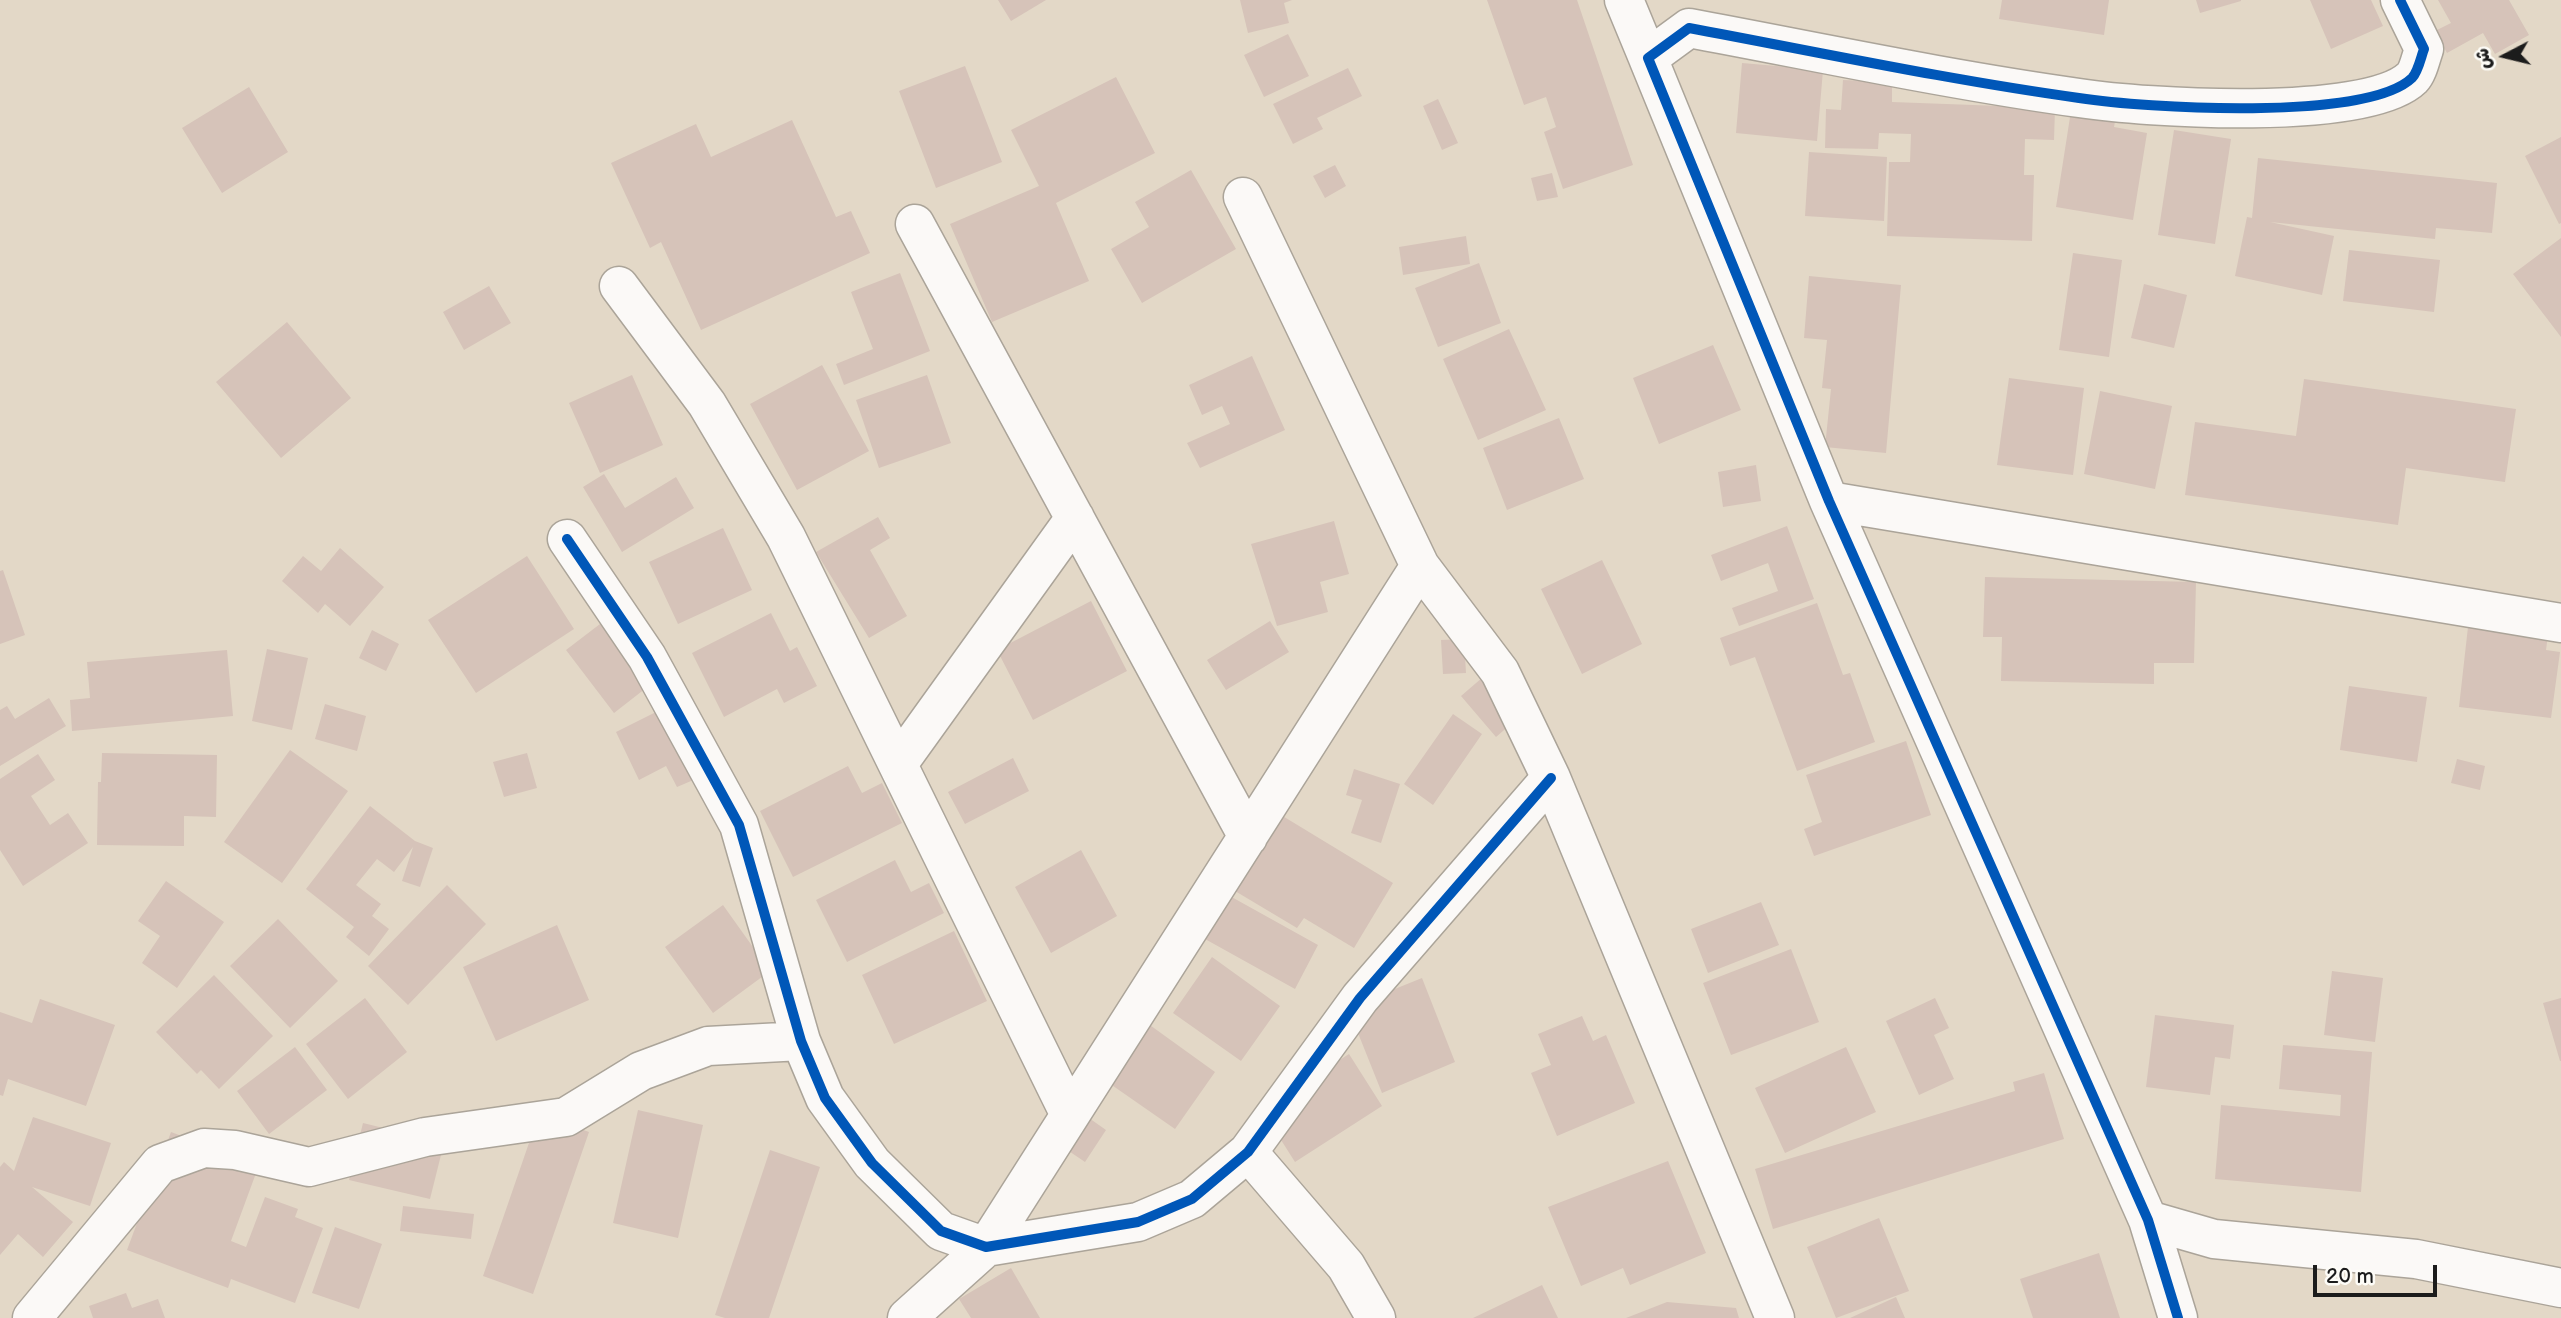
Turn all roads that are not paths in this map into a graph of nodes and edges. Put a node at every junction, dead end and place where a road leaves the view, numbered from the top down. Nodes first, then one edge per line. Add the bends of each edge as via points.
1 (1624, 0) edge
2 (2400, 0) edge
3 (1648, 58) junction
4 (1243, 197) dead end
5 (915, 224) dead end
6 (619, 286) dead end
7 (1829, 501) junction
8 (1075, 518) junction
9 (567, 539) dead end
10 (1420, 566) junction
11 (2561, 623) edge
12 (898, 764) junction
13 (1551, 778) junction
14 (1248, 836) junction
15 (801, 1041) junction
16 (1070, 1115) junction
17 (1248, 1152) junction
18 (2148, 1220) junction
19 (986, 1247) junction
20 (2561, 1288) edge
21 (32, 1318) edge
22 (906, 1318) edge
23 (1376, 1318) edge
24 (1775, 1318) edge
25 (2178, 1318) edge

1 - 3 street
2 - 3 street via 2424,49 2413,78 2376,97 2329,106 2237,108 2081,99 1689,28
3 - 7 street
4 - 10 street
5 - 8 street
6 - 12 street via 707,404 786,537
7 - 11 street
7 - 18 street
8 - 12 street
8 - 14 street
9 - 15 street via 647,657 739,825
10 - 13 street via 1500,672
10 - 14 street
12 - 16 street
13 - 17 street via 1360,998
13 - 24 street
14 - 16 street
15 - 19 street via 825,1098 872,1163 941,1231
15 - 21 street via 708,1046 641,1071 566,1117 425,1138 309,1167 235,1150 204,1148 160,1164
16 - 19 street
17 - 19 street via 1192,1199 1138,1222
17 - 23 street via 1346,1266
18 - 20 street via 2214,1239 2416,1259
18 - 25 street
19 - 22 street

